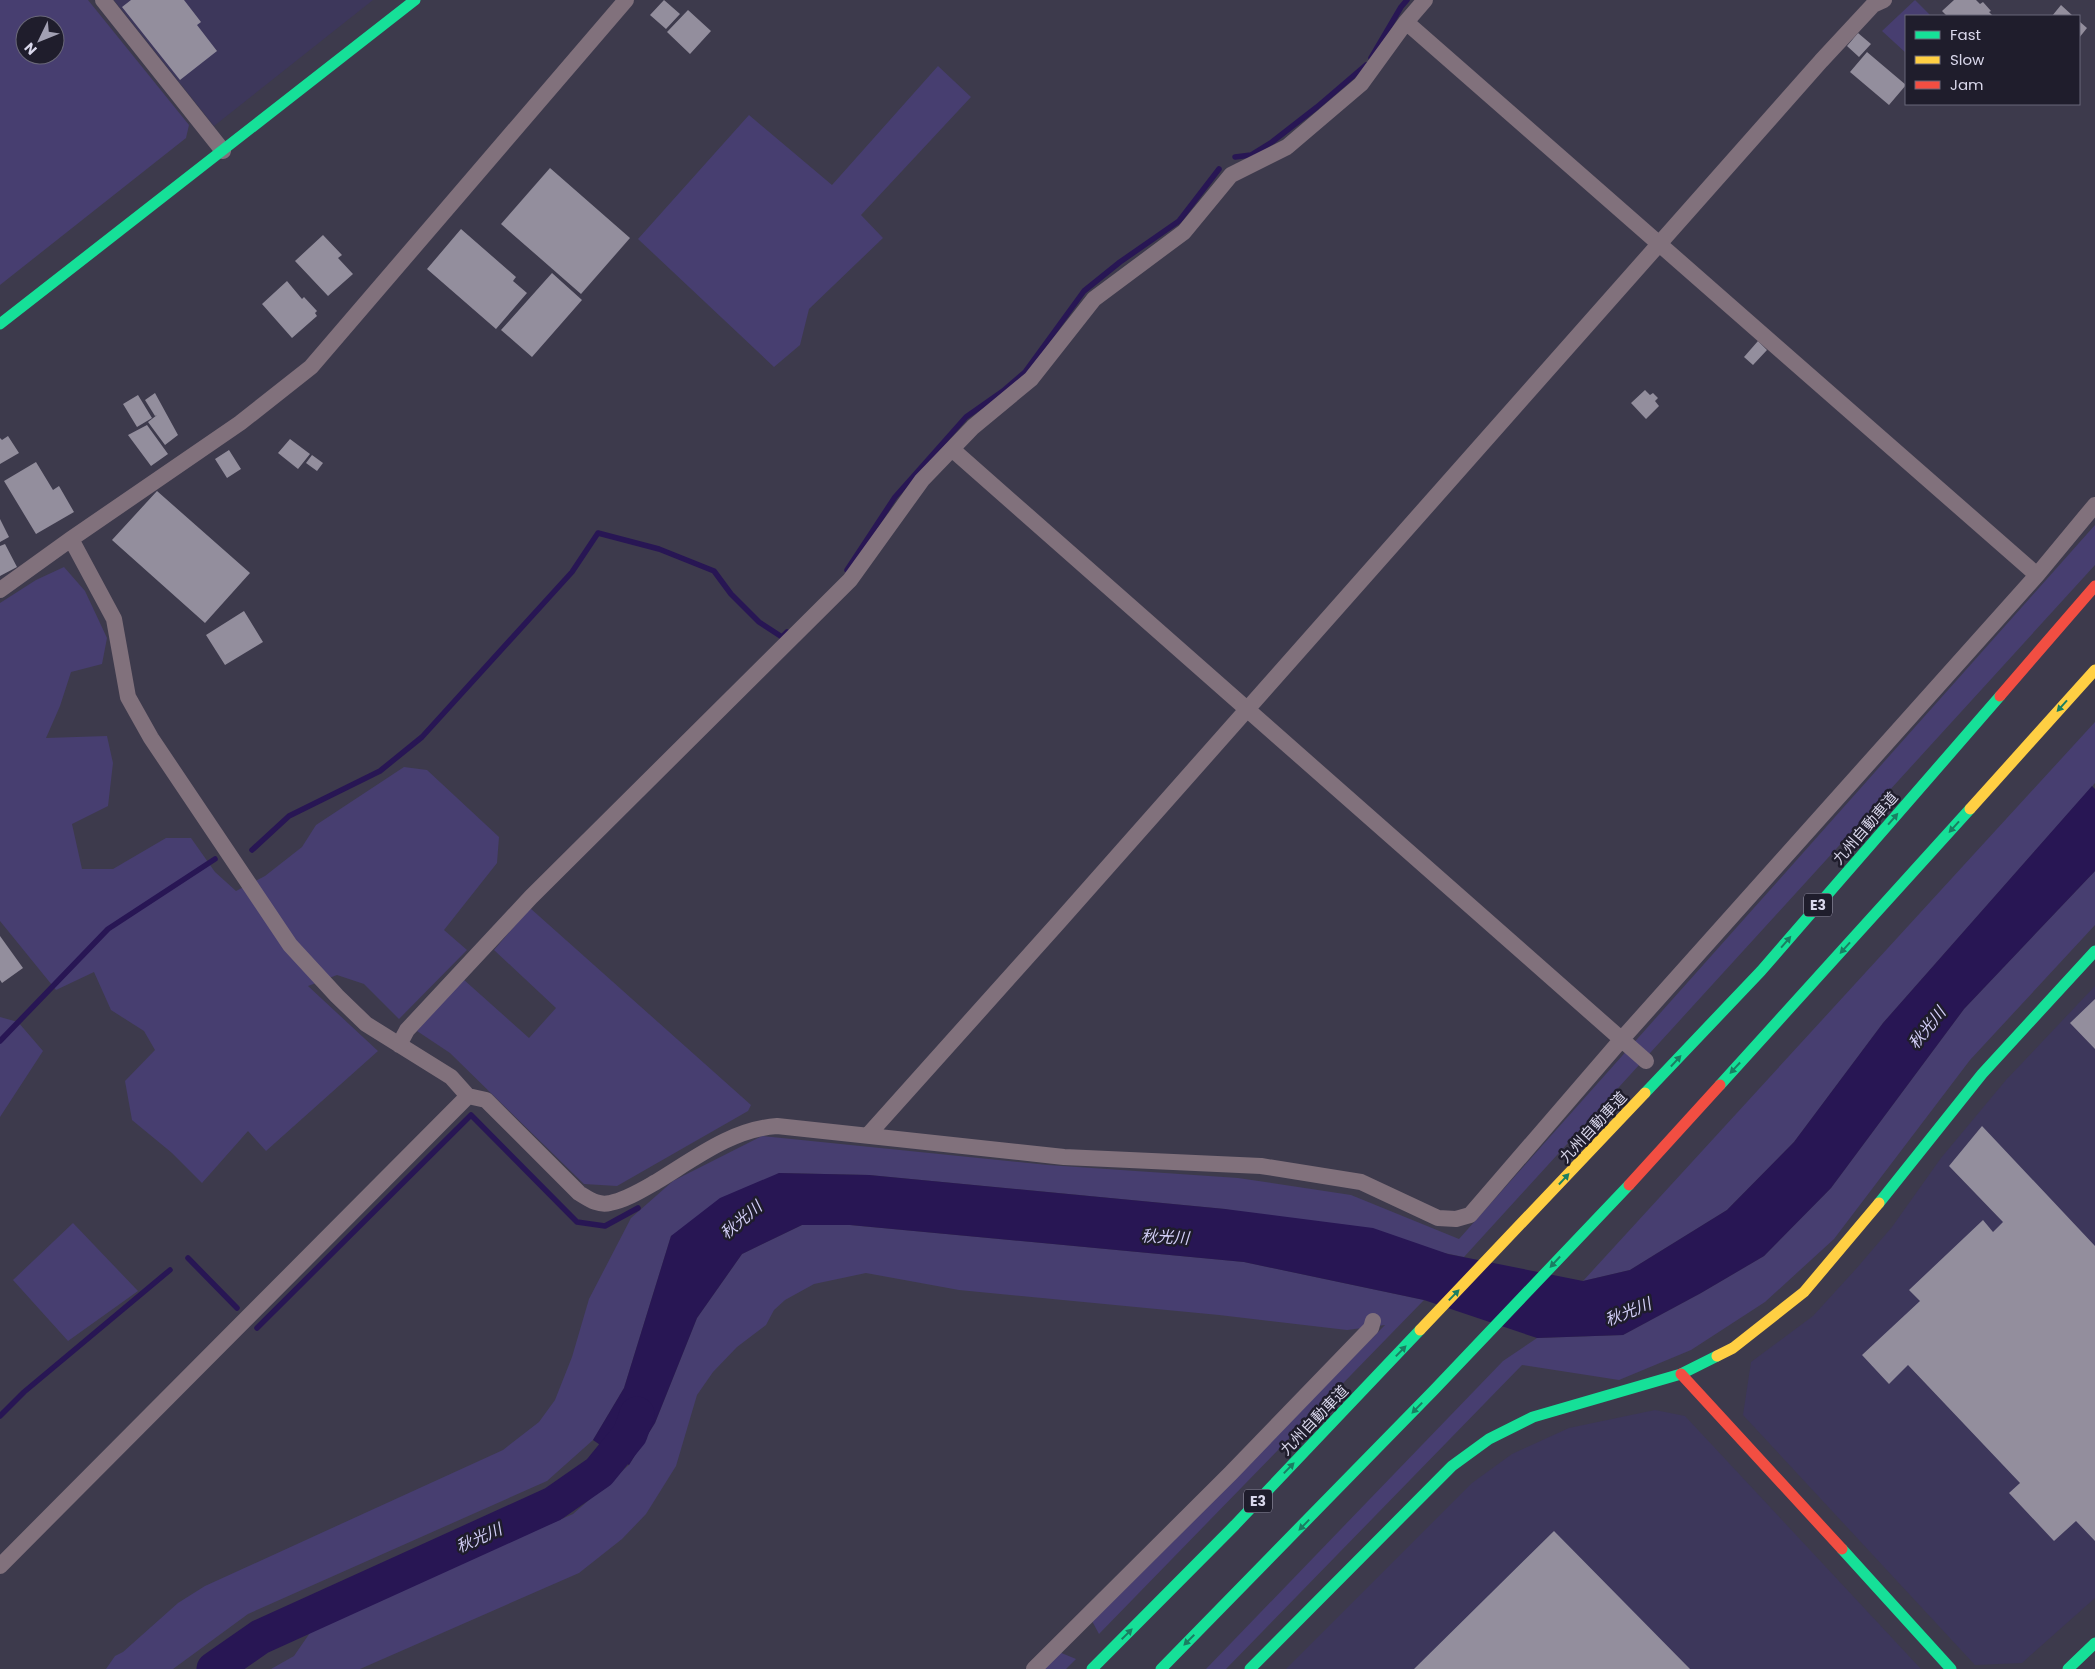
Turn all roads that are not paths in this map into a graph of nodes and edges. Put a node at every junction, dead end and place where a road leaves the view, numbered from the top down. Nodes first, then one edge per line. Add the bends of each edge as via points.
1 (103, 0) edge
2 (415, 0) edge
3 (626, 0) edge
4 (1425, 0) edge
5 (1884, 0) edge
6 (1406, 22) junction
7 (223, 151) junction
8 (1658, 242) junction
9 (0, 324) edge
10 (953, 450) junction
11 (2095, 505) edge
12 (71, 539) junction
13 (2036, 574) junction
14 (2095, 586) edge
15 (0, 590) edge
16 (2095, 670) edge
17 (1246, 708) junction
18 (2095, 951) edge
19 (1622, 1040) junction
20 (399, 1045) junction
21 (1646, 1061) dead end
22 (468, 1096) junction
23 (868, 1135) junction
24 (1373, 1321) dead end
25 (1681, 1374) junction
26 (0, 1566) edge
27 (2095, 1643) edge
28 (1034, 1669) edge
29 (1092, 1669) edge
30 (1160, 1669) edge
31 (1250, 1669) edge
32 (1951, 1669) edge
33 (2068, 1669) edge

1 - 7 street
2 - 7 main road
3 - 12 street via 311,367 240,423
4 - 6 street
5 - 8 street via 1873,4
6 - 8 street
6 - 10 street via 1361,84 1287,147 1231,175 1184,232 1094,299 1031,380 974,427
7 - 9 main road
8 - 13 street
8 - 17 street
10 - 17 street
10 - 20 street via 922,480 850,580 531,897 407,1030
11 - 13 street
12 - 15 street
12 - 20 street via 114,619 128,697 151,738 290,945 360,1018
13 - 19 street
29 -> 14 main road, 九州自動車道 / E3 via 1235,1525 1760,971
16 -> 30 main road via 1787,1012 1475,1348
17 - 19 street
17 - 23 street
18 - 25 main road via 1982,1074 1804,1292 1733,1348
19 - 21 street
19 - 23 street via 1470,1215 1456,1219 1438,1218 1360,1182 1261,1166 1064,1156
20 - 22 street via 451,1077
22 - 23 street via 486,1100 579,1193 596,1204 610,1204 639,1192 727,1139 763,1127
22 - 26 street
24 - 28 street via 1320,1383
25 - 31 main road via 1533,1417 1489,1439 1452,1466
25 - 32 main road
27 - 33 main road

